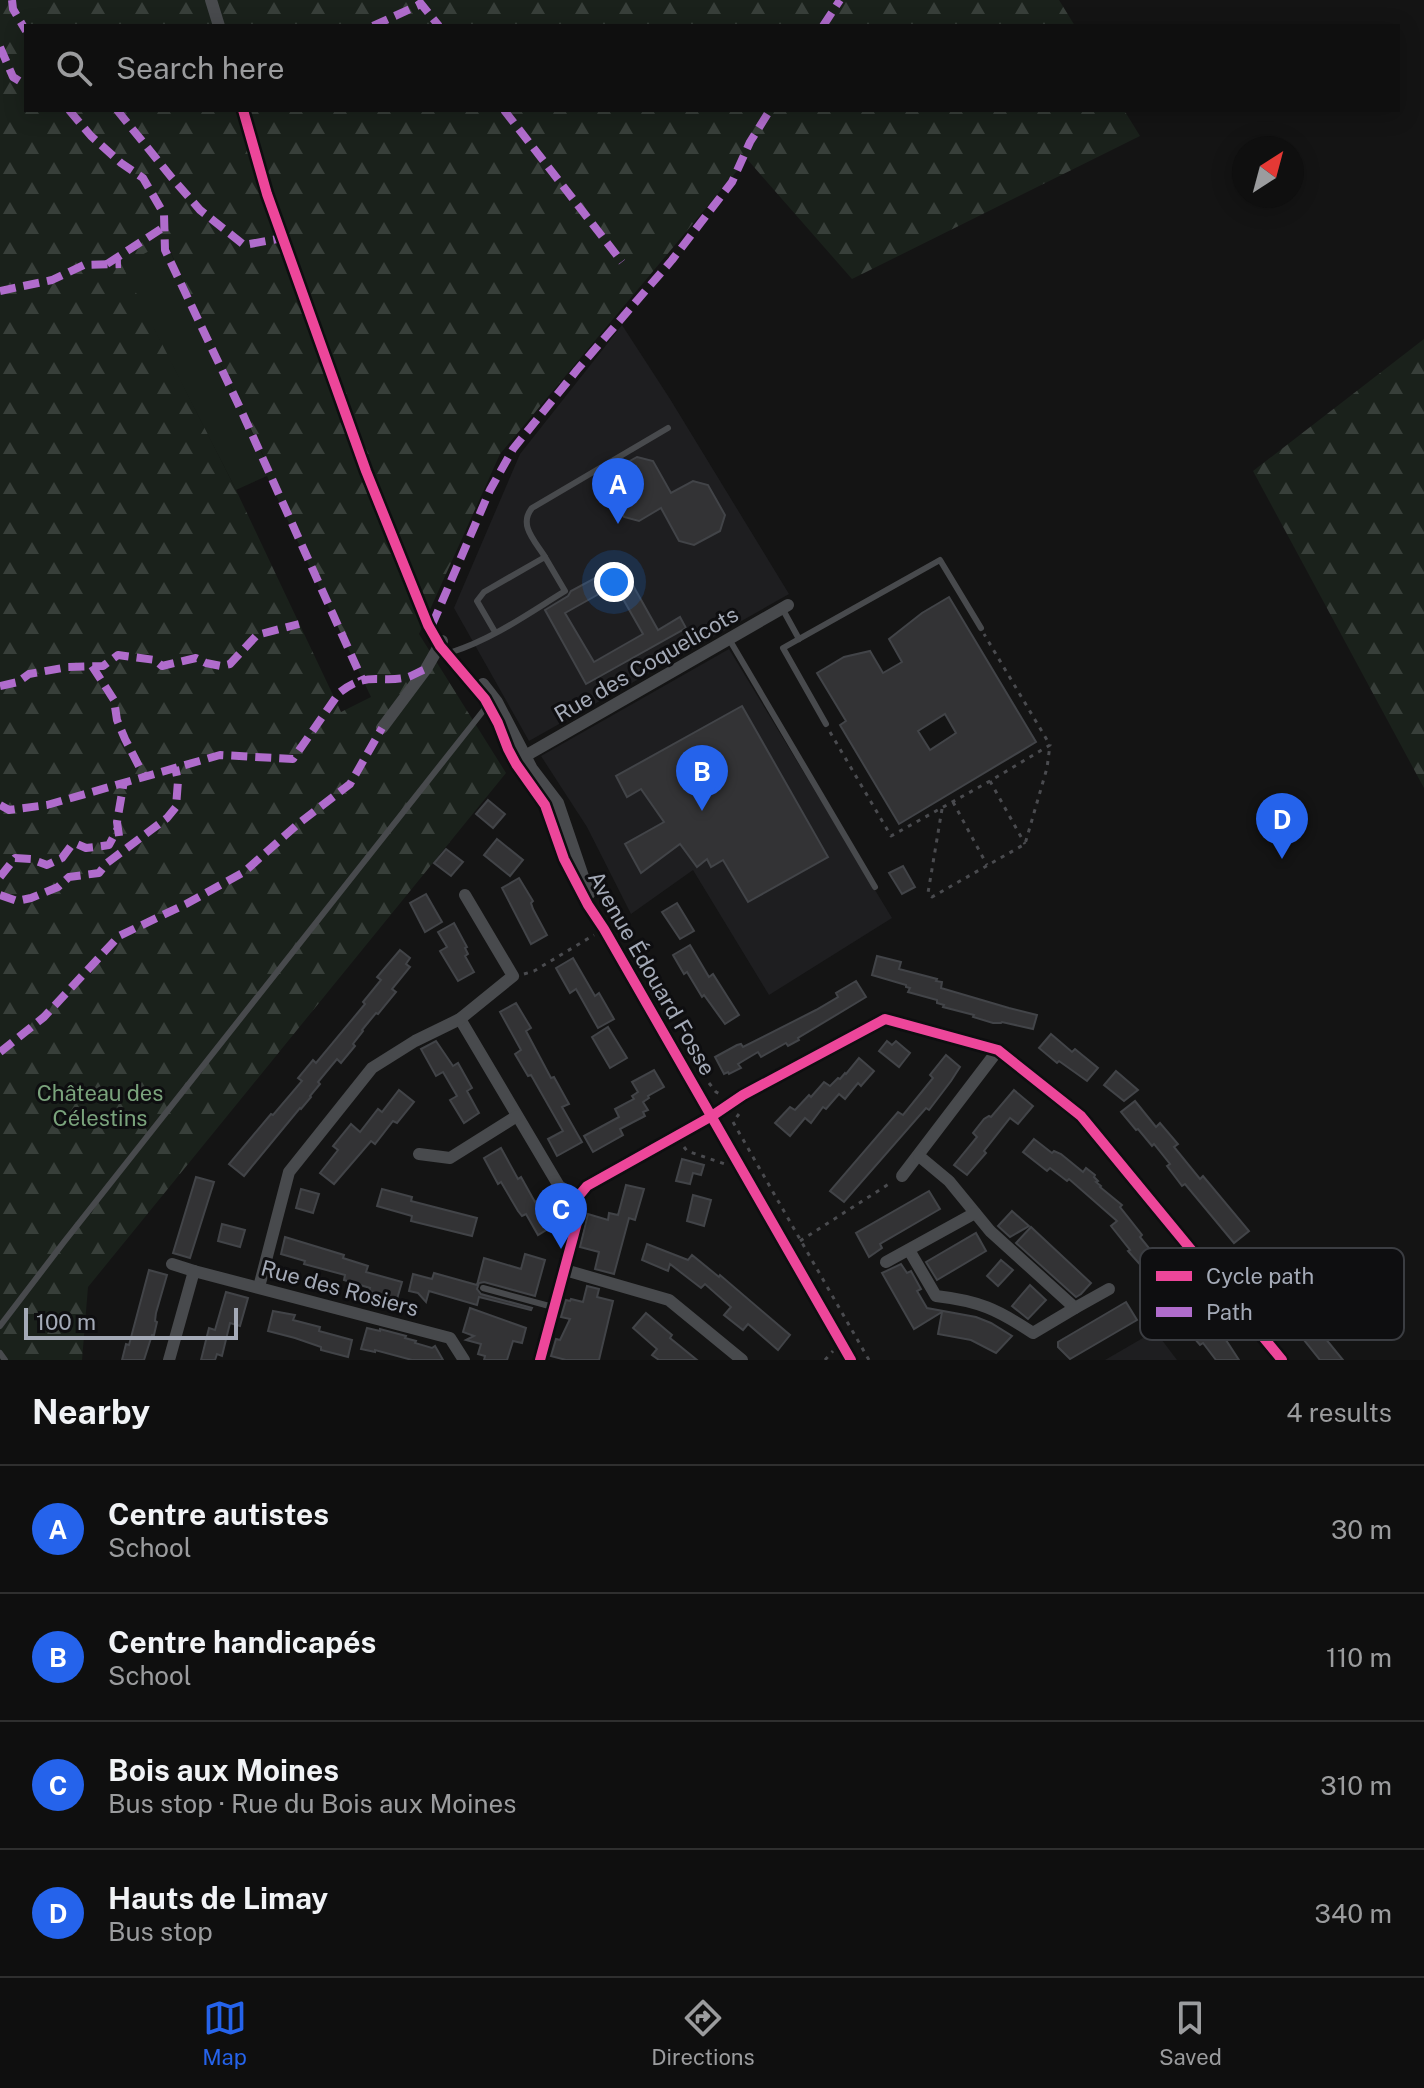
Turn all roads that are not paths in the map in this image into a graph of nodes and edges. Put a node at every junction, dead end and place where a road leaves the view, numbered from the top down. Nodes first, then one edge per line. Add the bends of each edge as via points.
1 (211, 0) edge
2 (218, 24) edge
3 (244, 112) edge
4 (668, 428) dead end
5 (545, 557) junction
6 (785, 606) joint
7 (981, 628) road end
8 (495, 632) junction
9 (729, 639) junction
10 (799, 639) junction
11 (441, 644) junction
12 (452, 652) junction
13 (488, 705) junction
14 (826, 724) road end
15 (382, 728) dead end
16 (506, 730) junction
17 (520, 760) junction
18 (875, 887) dead end
19 (465, 895) dead end
20 (460, 1019) junction
21 (998, 1050) junction
22 (517, 1116) junction
23 (712, 1116) junction
24 (419, 1154) dead end
25 (919, 1156) junction
26 (902, 1176) road end
27 (577, 1198) junction
28 (975, 1213) junction
29 (1190, 1248) edge
30 (909, 1250) junction
31 (886, 1262) dead end
32 (172, 1264) dead end
33 (565, 1270) junction
34 (194, 1271) junction
35 (259, 1287) junction
36 (483, 1288) dead end
37 (1109, 1289) dead end
38 (555, 1307) junction
39 (1075, 1308) junction
40 (0, 1326) edge
41 (1266, 1340) edge
42 (0, 1353) edge
43 (5, 1360) edge
44 (169, 1360) edge
45 (464, 1360) edge
46 (540, 1360) edge
47 (742, 1360) edge
48 (851, 1360) edge
49 (1282, 1360) edge

1 - 2 street
3 - 11 street, Avenue Édouard Fosse via 267,194 366,471 413,590
4 - 5 lane via 532,508 525,523
5 - 8 lane via 477,601
5 - 8 lane via 565,591
6 - 9 street, Rue des Coquelicots
6 - 10 lane
7 - 10 lane via 940,560
8 - 12 lane
9 - 17 street, Rue des Coquelicots
9 - 18 lane
10 - 14 lane via 783,648
11 - 12 street, Avenue Édouard Fosse
11 - 13 street, Avenue Édouard Fosse
11 - 15 street
12 - 16 street, Avenue Édouard Fosse via 497,702
13 - 16 street, Avenue Édouard Fosse
13 - 40 lane
16 - 17 street, Avenue Édouard Fosse
17 - 23 street, Avenue Édouard Fosse via 558,803 604,929
19 - 20 street via 513,976
20 - 22 street
20 - 35 street via 372,1068 289,1172
21 - 23 street via 885,1019
21 - 25 street
21 - 29 street via 1081,1116
22 - 24 street via 450,1158
22 - 27 street via 559,1186
23 - 27 street via 587,1186
23 - 48 street, Avenue Édouard Fosse
25 - 26 street
25 - 28 street
27 - 33 street via 578,1219
28 - 30 street
28 - 39 street
30 - 31 street
30 - 39 street via 936,1296 994,1309 1033,1333
32 - 34 street, Rue des Rosiers
33 - 38 street
33 - 47 street via 669,1300
34 - 35 street, Rue des Rosiers
34 - 44 street
35 - 45 street, Rue des Rosiers via 450,1338
36 - 38 lane
37 - 39 street
38 - 46 street
41 - 49 street
42 - 43 lane

